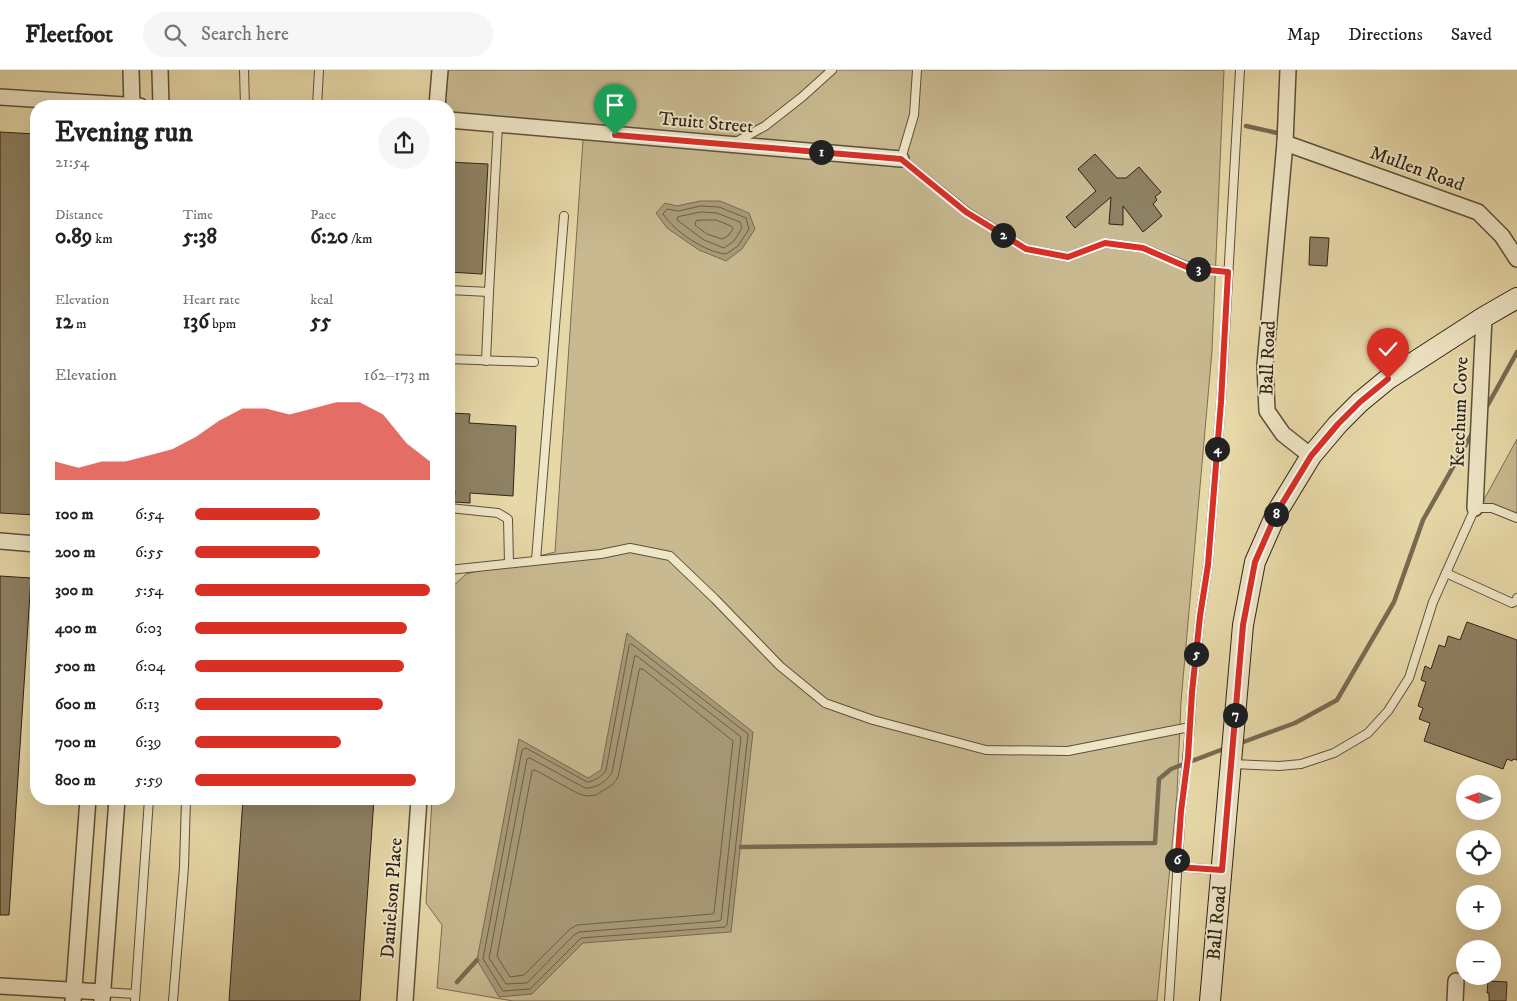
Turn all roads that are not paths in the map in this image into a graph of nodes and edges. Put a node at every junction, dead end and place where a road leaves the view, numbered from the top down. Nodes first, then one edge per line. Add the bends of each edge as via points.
1 (131, 70) edge
2 (160, 70) edge
3 (244, 70) edge
4 (319, 70) edge
5 (440, 70) edge
6 (832, 70) edge
7 (917, 70) edge
8 (1240, 70) edge
9 (1288, 70) edge
10 (0, 97) edge
11 (44, 100) edge
12 (132, 100) edge
13 (161, 100) edge
14 (244, 100) edge
15 (317, 100) edge
16 (438, 100) edge
17 (455, 121) edge
18 (498, 125) junction
19 (1285, 136) junction
20 (732, 145) junction
21 (901, 159) junction
22 (564, 216) dead end
23 (1517, 259) edge
24 (1228, 272) junction
25 (455, 290) edge
26 (489, 292) junction
27 (1517, 298) edge
28 (1484, 317) junction
29 (455, 359) edge
30 (486, 361) junction
31 (534, 362) dead end
32 (1311, 456) junction
33 (1475, 508) junction
34 (455, 509) edge
35 (1517, 518) edge
36 (0, 541) edge
37 (30, 544) edge
38 (536, 560) junction
39 (509, 563) junction
40 (455, 569) edge
41 (1446, 573) junction
42 (1517, 598) edge
43 (1190, 727) junction
44 (1232, 753) junction
45 (88, 805) edge
46 (116, 805) edge
47 (149, 805) edge
48 (186, 805) edge
49 (419, 805) edge
50 (1177, 867) junction
51 (1222, 870) junction
52 (1456, 981) dead end
53 (0, 986) edge
54 (74, 996) edge
55 (102, 996) edge
56 (135, 998) edge
57 (173, 1001) edge
58 (405, 1001) edge
59 (1169, 1001) edge
60 (1210, 1001) edge
61 (1455, 1001) edge

1 - 12 street
2 - 13 street
3 - 14 lane
4 - 15 lane
5 - 16 street
6 - 20 lane via 765,126
7 - 21 lane via 914,115
8 - 24 lane
9 - 19 street, Ball Road
10 - 11 street
17 - 18 street, Truitt Street
18 - 20 street, Truitt Street
18 - 26 lane
19 - 23 street, Mullen Road via 1478,212 1502,236
19 - 32 street, Ball Road via 1265,365 1267,410 1283,434
20 - 21 street, Truitt Street
21 - 24 lane via 966,212 1026,249 1068,257 1105,243 1143,248 1189,268
22 - 38 lane
24 - 43 lane via 1208,565
25 - 26 lane
26 - 30 lane
27 - 28 main road
28 - 32 main road via 1388,379 1360,402
28 - 33 street, Ketchum Cove
29 - 30 lane
30 - 31 lane
32 - 44 main road, Ball Road via 1277,512 1255,562 1243,625
33 - 35 lane via 1492,508
33 - 41 lane
34 - 39 lane via 498,513 508,519
36 - 37 street
38 - 39 lane
38 - 43 lane via 630,548 670,556 780,666 825,703 874,720 986,750 1068,751
39 - 40 lane
41 - 42 lane via 1512,603
41 - 44 lane via 1433,602 1409,678 1388,711 1368,733 1334,753 1301,764 1279,766
43 - 50 lane
44 - 51 main road, Ball Road
45 - 54 street
46 - 55 street
47 - 56 lane
48 - 57 lane
49 - 58 street, Danielson Place
50 - 51 lane
50 - 59 lane
51 - 60 main road, Ball Road
52 - 61 street
53 - 54 street
54 - 55 street
55 - 56 lane

